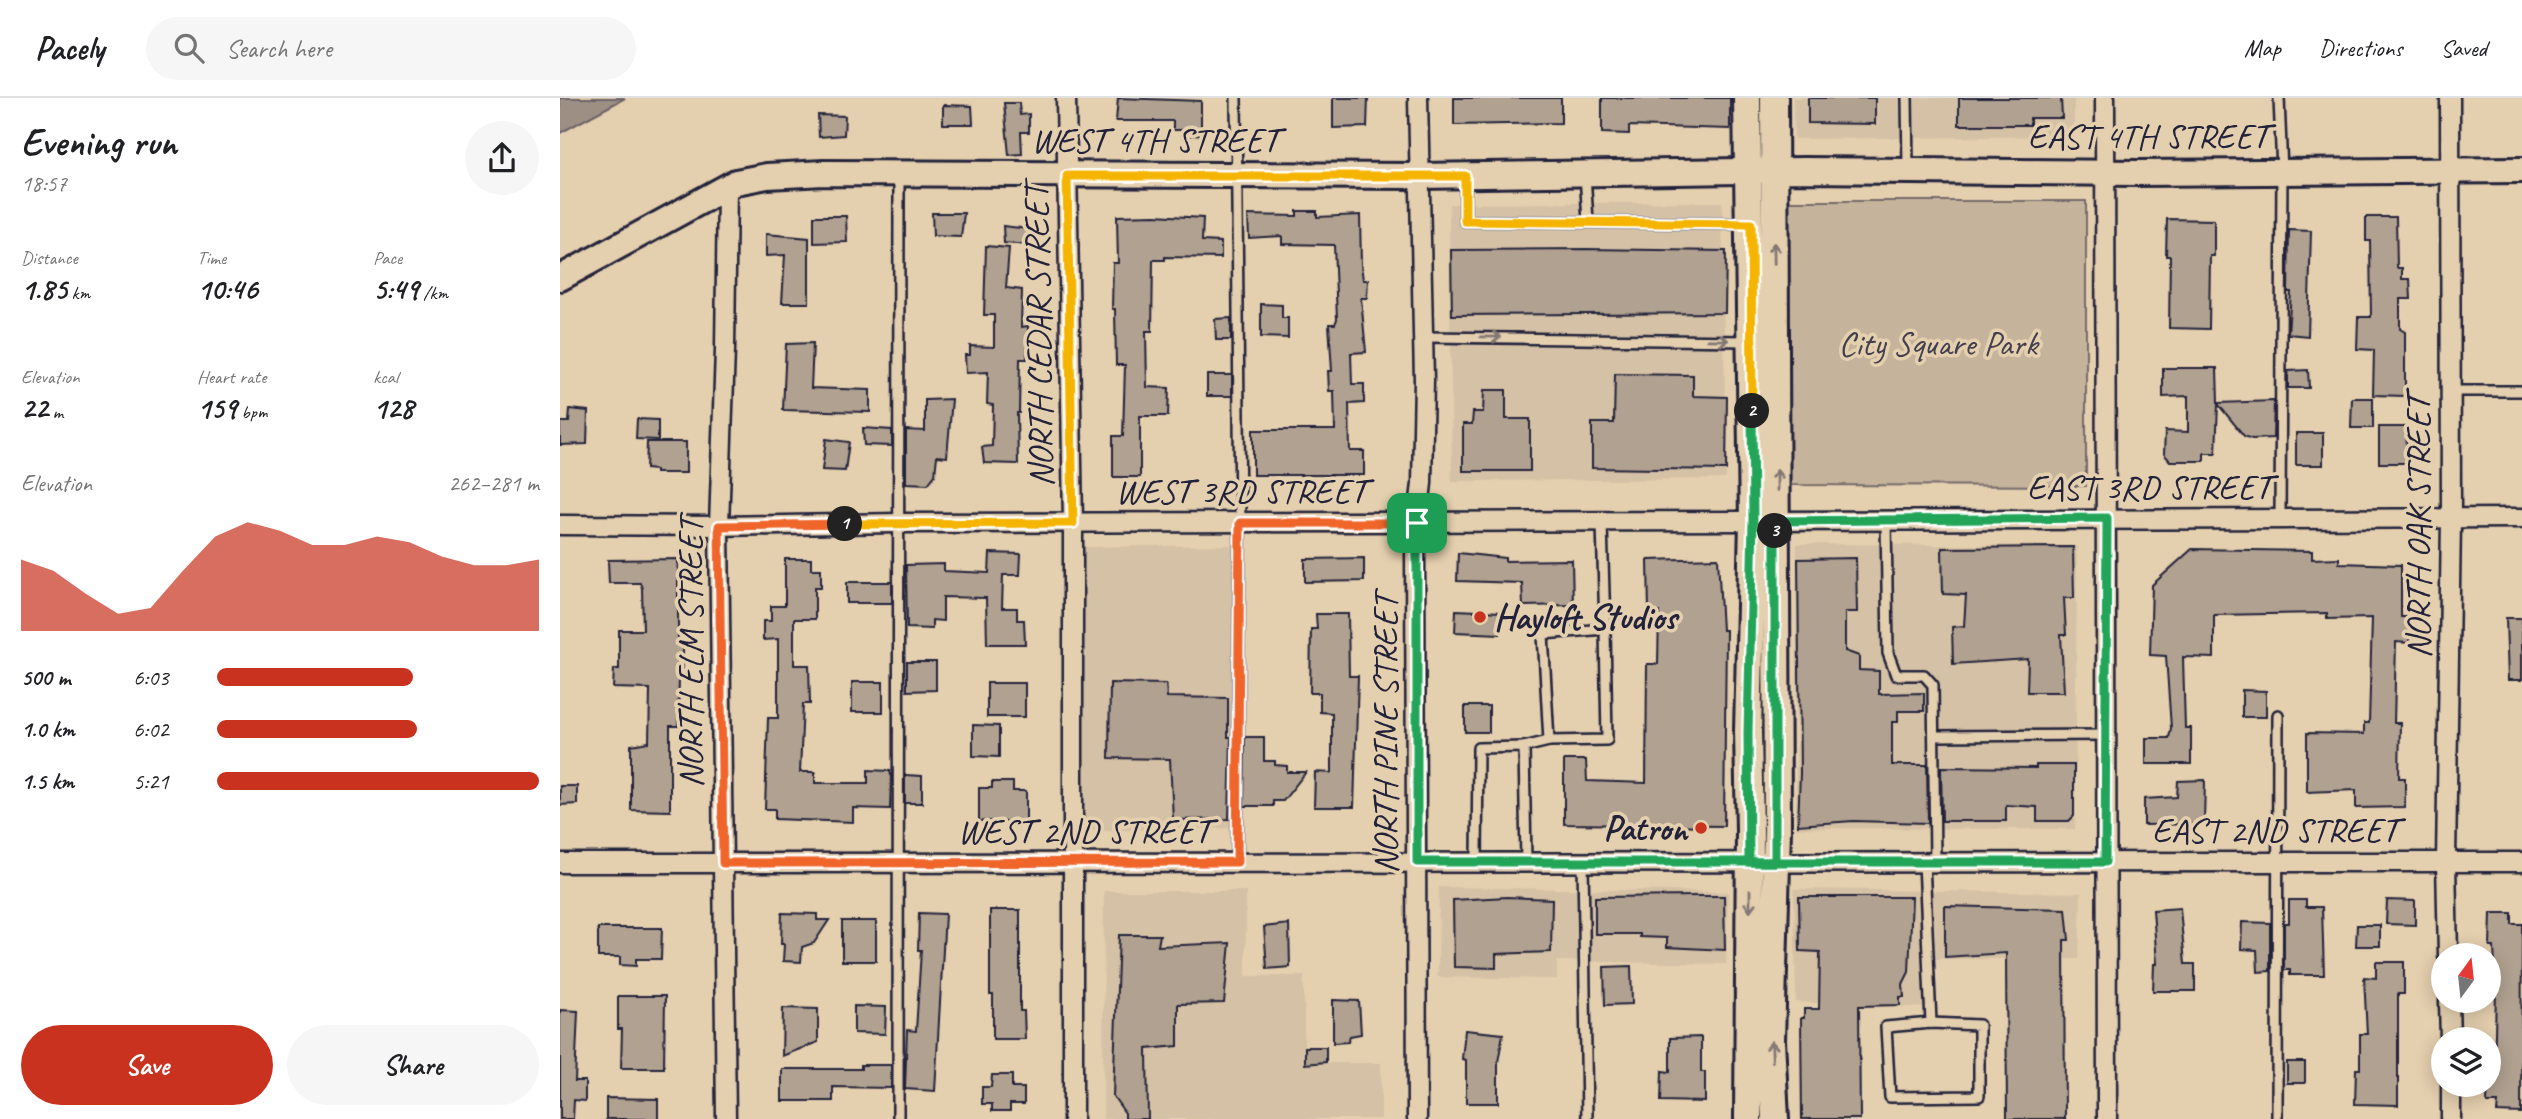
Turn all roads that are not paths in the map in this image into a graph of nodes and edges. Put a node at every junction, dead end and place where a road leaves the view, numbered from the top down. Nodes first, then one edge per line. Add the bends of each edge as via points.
1 (1066, 98) edge
2 (1236, 98) edge
3 (1418, 98) edge
4 (1747, 98) edge
5 (1774, 98) edge
6 (1907, 98) edge
7 (2105, 98) edge
8 (2279, 98) edge
9 (2450, 98) edge
10 (1762, 170) junction
11 (1908, 170) junction
12 (2451, 170) junction
13 (2522, 170) edge
14 (2105, 171) junction
15 (2282, 172) junction
16 (899, 173) junction
17 (1586, 174) junction
18 (1067, 176) junction
19 (1236, 176) junction
20 (1419, 176) junction
21 (1465, 176) junction
22 (727, 187) junction
23 (1588, 221) junction
24 (1751, 224) junction
25 (560, 278) edge
26 (1423, 337) junction
27 (1752, 341) junction
28 (2451, 391) junction
29 (2522, 391) edge
30 (2107, 518) junction
31 (2280, 518) junction
32 (2522, 518) edge
33 (2451, 519) junction
34 (1886, 520) junction
35 (1765, 521) junction
36 (898, 523) junction
37 (1073, 523) junction
38 (1240, 523) junction
39 (1417, 523) junction
40 (1602, 523) junction
41 (560, 525) edge
42 (719, 526) junction
43 (1605, 629) junction
44 (2278, 715) dead end
45 (2106, 735) junction
46 (1935, 736) junction
47 (1549, 741) junction
48 (1524, 747) junction
49 (897, 861) junction
50 (1075, 862) junction
51 (1237, 862) junction
52 (1417, 862) junction
53 (1476, 862) junction
54 (1526, 862) junction
55 (1583, 862) junction
56 (1762, 862) junction
57 (1930, 862) junction
58 (2105, 862) junction
59 (2277, 862) junction
60 (2446, 862) junction
61 (2522, 862) edge
62 (560, 863) edge
63 (723, 863) junction
64 (2448, 943) edge
65 (1931, 1023) junction
66 (2451, 1097) edge
67 (726, 1119) edge
68 (898, 1119) edge
69 (1073, 1119) edge
70 (1417, 1119) edge
71 (1587, 1119) edge
72 (1748, 1119) edge
73 (1774, 1119) edge
74 (2107, 1119) edge
75 (2277, 1119) edge
76 (2451, 1119) edge

1 - 18 street, NORTH CEDAR STREET
2 - 19 lane
3 - 20 street, NORTH PINE STREET
4 - 10 main road
5 - 10 main road
6 - 11 lane
7 - 14 street
8 - 15 lane
9 - 12 street, NORTH OAK STREET
10 - 11 street, EAST 4TH STREET
10 - 17 street, WEST 4TH STREET
10 - 24 main road
35 -> 10 main road
11 - 14 street, EAST 4TH STREET
12 - 13 street, EAST 4TH STREET
12 - 15 street, EAST 4TH STREET
12 - 28 street, NORTH OAK STREET
14 - 15 street, EAST 4TH STREET
14 - 30 street
15 - 31 lane
16 - 18 street, WEST 4TH STREET
16 - 22 street, WEST 4TH STREET via 767,176
16 - 36 lane
17 - 21 street, WEST 4TH STREET
17 - 23 lane
18 - 19 street, WEST 4TH STREET
18 - 37 street, NORTH CEDAR STREET
19 - 20 street, WEST 4TH STREET
19 - 38 lane
20 - 21 street, WEST 4TH STREET
20 - 26 street, NORTH PINE STREET
21 - 23 lane via 1465,221
22 - 25 street, WEST 4TH STREET
22 - 42 street, NORTH ELM STREET
23 - 24 lane
24 - 27 main road
26 -> 27 lane
26 - 39 street, NORTH PINE STREET via 1422,483
27 - 35 main road
28 - 29 lane
28 - 33 street, NORTH OAK STREET
30 - 31 street, EAST 3RD STREET
30 - 34 street, EAST 3RD STREET
30 - 45 street
31 - 33 street, EAST 3RD STREET
32 - 33 street, EAST 3RD STREET
33 - 60 street, NORTH OAK STREET
34 - 35 street, EAST 3RD STREET
34 - 46 lane via 1888,653 1896,675 1924,675 1933,685
35 - 40 street, WEST 3RD STREET
35 - 56 main road
36 - 37 street, WEST 3RD STREET
36 - 42 street, WEST 3RD STREET
36 - 49 lane
37 - 38 street, WEST 3RD STREET
37 - 50 street, NORTH CEDAR STREET
38 - 39 street, WEST 3RD STREET
38 - 51 lane
39 - 40 street, WEST 3RD STREET
39 - 52 street, NORTH PINE STREET
40 - 43 lane
41 - 42 street, WEST 3RD STREET
42 - 63 street, NORTH ELM STREET
43 - 47 lane via 1544,634
43 - 47 lane via 1607,740
44 - 59 lane
45 - 46 lane
45 - 58 street
46 - 57 lane
47 - 48 lane
48 - 53 lane via 1478,748
48 - 54 lane
49 - 50 street, WEST 2ND STREET
49 - 63 street, WEST 2ND STREET
49 - 68 lane
50 - 51 street, WEST 2ND STREET
50 - 69 street, NORTH CEDAR STREET
51 - 52 street, WEST 2ND STREET
52 - 53 street, WEST 2ND STREET
52 - 70 street, NORTH PINE STREET
53 - 54 street, WEST 2ND STREET
54 - 55 street, WEST 2ND STREET
55 - 56 street, WEST 2ND STREET
55 - 71 lane
56 - 57 street, EAST 2ND STREET
56 -> 72 main road
73 -> 56 main road
57 - 58 street, EAST 2ND STREET
57 - 65 lane
58 - 59 street, EAST 2ND STREET
58 - 74 street
59 - 60 street, EAST 2ND STREET
59 - 75 lane
60 - 61 street, EAST 2ND STREET
60 - 64 street, NORTH OAK STREET
62 - 63 street, WEST 2ND STREET
63 - 67 street, NORTH ELM STREET
65 - 65 lane via 1886,1027 1890,1102 1979,1096 1979,1025
66 - 76 street

